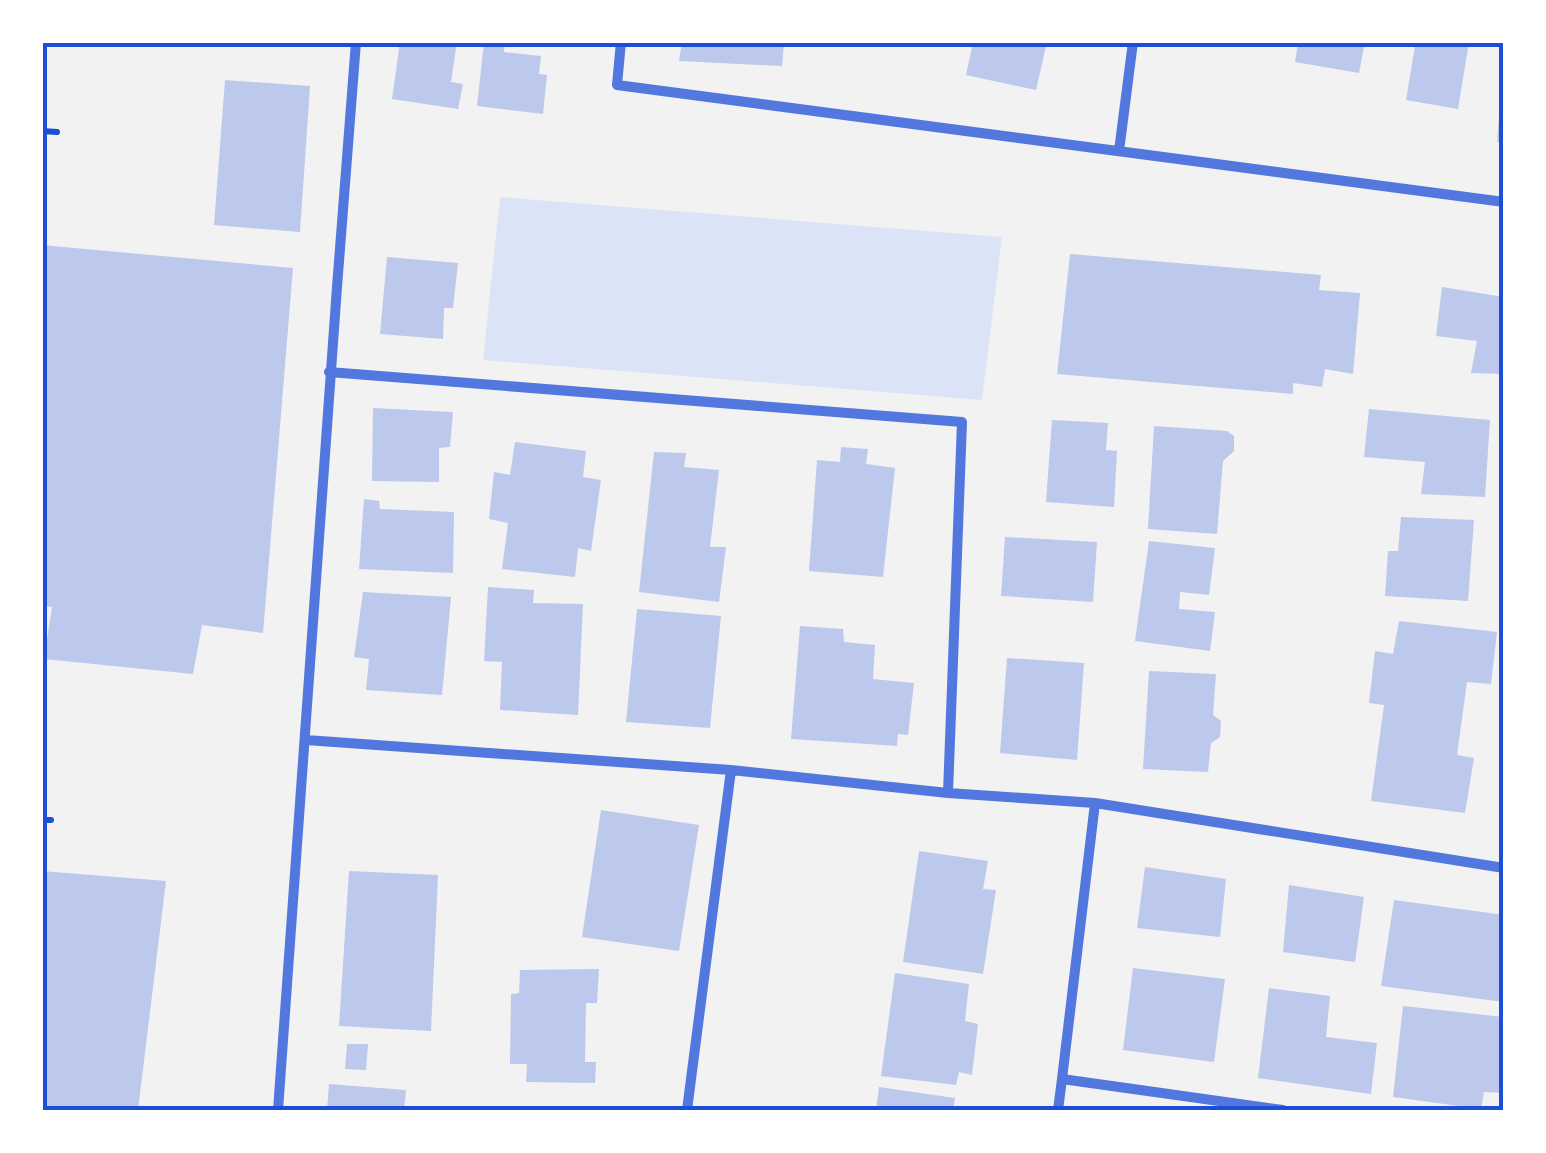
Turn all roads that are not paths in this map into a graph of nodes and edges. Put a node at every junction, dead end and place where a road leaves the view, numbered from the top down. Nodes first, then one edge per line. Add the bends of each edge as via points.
1 (356, 42) edge
2 (622, 42) edge
3 (1133, 42) edge
4 (1119, 151) junction
5 (1504, 202) edge
6 (329, 372) junction
7 (306, 740) junction
8 (731, 770) junction
9 (948, 792) junction
10 (1094, 803) junction
11 (1504, 868) edge
12 (1062, 1078) junction
13 (278, 1110) edge
14 (688, 1110) edge
15 (1058, 1110) edge
16 (1283, 1110) edge

1 - 6 street
2 - 4 street via 617,85
3 - 4 street
4 - 5 street
6 - 7 street
6 - 9 street via 962,422
7 - 8 street
7 - 13 street
8 - 9 street
8 - 14 street
9 - 10 street
10 - 11 street
10 - 12 street
12 - 15 street
12 - 16 street

